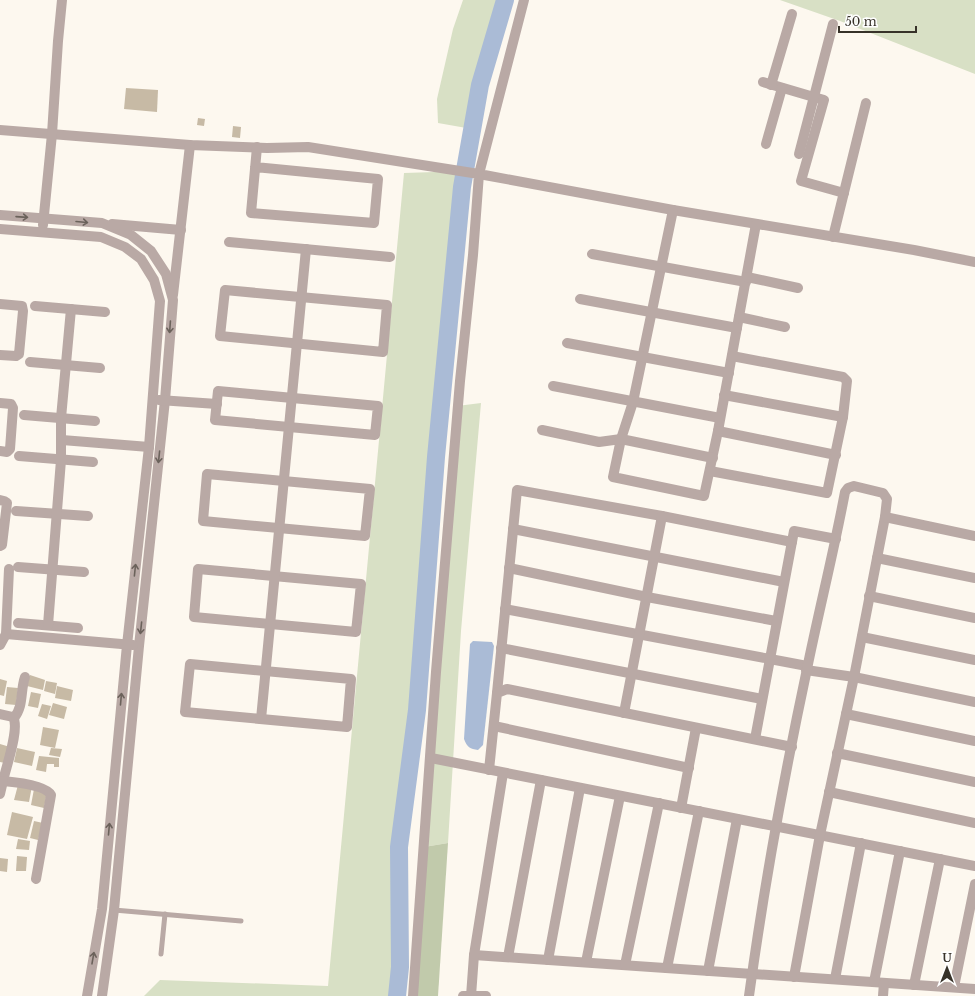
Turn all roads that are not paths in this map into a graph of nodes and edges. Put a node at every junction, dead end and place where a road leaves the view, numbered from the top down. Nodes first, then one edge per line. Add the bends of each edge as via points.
1 (62, 0) edge
2 (524, 0) edge
3 (792, 14) dead end
4 (833, 24) dead end
5 (782, 88) junction
6 (814, 97) junction
7 (866, 103) dead end
8 (0, 130) edge
9 (52, 134) junction
10 (766, 144) dead end
11 (190, 145) junction
12 (257, 147) junction
13 (799, 154) dead end
14 (255, 167) junction
15 (476, 174) junction
16 (844, 193) junction
17 (673, 210) junction
18 (0, 215) edge
19 (44, 218) junction
20 (102, 223) junction
21 (756, 224) junction
22 (0, 229) edge
23 (180, 230) junction
24 (42, 232) junction
25 (833, 237) junction
26 (229, 242) dead end
27 (306, 249) junction
28 (592, 254) dead end
29 (390, 257) dead end
30 (975, 262) edge
31 (661, 267) junction
32 (746, 279) junction
33 (798, 288) dead end
34 (301, 297) junction
35 (580, 299) dead end
36 (172, 300) junction
37 (0, 304) edge
38 (35, 306) dead end
39 (72, 309) junction
40 (106, 312) dead end
41 (652, 312) junction
42 (739, 317) junction
43 (785, 326) dead end
44 (737, 328) junction
45 (568, 343) dead end
46 (297, 344) junction
47 (0, 355) edge
48 (643, 356) junction
49 (732, 356) junction
50 (30, 362) dead end
51 (65, 365) junction
52 (100, 368) dead end
53 (729, 373) junction
54 (553, 386) dead end
55 (724, 395) junction
56 (292, 398) junction
57 (153, 400) junction
58 (165, 400) junction
59 (633, 402) junction
60 (0, 403) edge
61 (217, 404) junction
62 (24, 415) dead end
63 (843, 417) junction
64 (61, 418) junction
65 (720, 418) junction
66 (95, 421) dead end
67 (289, 427) junction
68 (542, 430) dead end
69 (718, 431) junction
70 (621, 439) junction
71 (62, 440) junction
72 (149, 447) junction
73 (0, 451) edge
74 (836, 455) junction
75 (19, 456) dead end
76 (713, 458) junction
77 (61, 460) junction
78 (93, 462) dead end
79 (710, 471) junction
80 (284, 481) junction
81 (0, 500) edge
82 (16, 511) dead end
83 (58, 514) junction
84 (88, 516) dead end
85 (662, 516) junction
86 (885, 517) junction
87 (279, 528) junction
88 (513, 529) junction
89 (975, 536) edge
90 (836, 539) junction
91 (792, 542) junction
92 (0, 546) edge
93 (654, 556) junction
94 (877, 558) junction
95 (510, 568) junction
96 (53, 570) junction
97 (84, 572) dead end
98 (275, 576) junction
99 (975, 578) edge
100 (784, 582) junction
101 (869, 596) junction
102 (647, 597) junction
103 (4, 599) edge
104 (505, 609) junction
105 (975, 618) edge
106 (776, 621) junction
107 (18, 623) dead end
108 (270, 624) junction
109 (48, 625) junction
110 (78, 628) dead end
111 (6, 634) junction
112 (639, 634) junction
113 (862, 636) junction
114 (0, 645) edge
115 (127, 645) junction
116 (139, 646) junction
117 (502, 648) junction
118 (770, 659) junction
119 (975, 660) edge
120 (807, 668) junction
121 (266, 671) junction
122 (632, 673) junction
123 (25, 677) dead end
124 (854, 677) junction
125 (497, 693) junction
126 (762, 699) junction
127 (975, 702) edge
128 (624, 713) junction
129 (0, 714) edge
130 (846, 714) junction
131 (14, 718) junction
132 (261, 719) junction
133 (494, 726) junction
134 (696, 728) junction
135 (755, 739) junction
136 (975, 741) edge
137 (792, 747) junction
138 (837, 753) junction
139 (431, 758) junction
140 (689, 768) junction
141 (489, 770) junction
142 (503, 773) junction
143 (3, 780) junction
144 (541, 780) junction
145 (975, 782) edge
146 (580, 788) junction
147 (829, 792) junction
148 (0, 794) edge
149 (620, 796) junction
150 (659, 803) junction
151 (681, 808) junction
152 (699, 811) junction
153 (737, 819) junction
154 (975, 823) edge
155 (776, 826) junction
156 (820, 835) junction
157 (861, 843) junction
158 (900, 851) junction
159 (940, 859) junction
160 (975, 866) edge
161 (36, 879) dead end
162 (975, 884) edge
163 (114, 910) junction
164 (164, 914) junction
165 (241, 921) dead end
166 (161, 954) dead end
167 (474, 955) junction
168 (508, 957) junction
169 (548, 960) junction
170 (586, 962) junction
171 (625, 965) junction
172 (668, 968) junction
173 (708, 971) junction
174 (752, 974) junction
175 (794, 977) junction
176 (835, 979) junction
177 (879, 982) junction
178 (914, 985) junction
179 (954, 987) junction
180 (975, 989) edge
181 (87, 996) edge
182 (102, 996) edge
183 (414, 996) edge
184 (468, 996) edge
185 (486, 996) edge
186 (749, 996) edge
187 (883, 996) edge

1 - 9 street
2 - 15 street
3 - 5 street via 767,84
4 - 6 street
5 - 6 street
5 - 10 street
6 - 13 street
6 - 16 street via 824,100 801,181
7 - 16 street
8 - 9 street
9 - 11 street
9 - 19 street
11 - 12 street
11 - 23 street
12 - 14 street
12 - 15 street via 308,146
14 - 14 street via 378,179 374,223 251,214
15 - 17 street
15 - 139 street via 473,255 436,672
16 - 25 street
17 - 21 street
17 - 31 street
18 -> 19 street
19 -> 20 street
19 - 24 street
20 - 23 street
20 - 36 street via 131,235 151,251 166,274
21 - 25 street
21 - 32 street
22 - 24 street
23 - 36 street
24 - 57 street via 101,237 125,247 141,259 154,280 160,301
25 - 30 street
26 - 27 street
27 - 29 street
27 - 34 street
28 - 31 street
31 - 32 street
31 - 41 street
32 - 33 street
32 - 42 street
34 - 46 street
34 - 46 street via 225,290 220,336
34 - 46 street via 387,305 383,352
35 - 41 street
36 -> 58 street
37 - 47 street via 22,306 23,311 19,354
38 - 39 street
39 - 40 street
39 - 51 street
41 - 44 street
41 - 48 street
42 - 43 street
42 - 44 street
44 - 49 street
45 - 48 street
46 - 56 street
48 - 53 street
48 - 59 street
49 - 53 street
49 - 63 street via 843,377 847,381
50 - 51 street
51 - 52 street
51 - 64 street
53 - 55 street
54 - 59 street
55 - 63 street
55 - 65 street
56 - 61 street via 218,391
56 - 67 street
56 - 67 street via 378,406 375,435
57 - 58 street
57 - 72 street
58 - 61 street
58 -> 116 street
59 - 65 street
59 - 70 street
60 - 73 street via 11,404 13,408 10,449 7,452
61 - 67 street via 215,420
62 - 64 street
63 - 74 street
64 - 66 street
64 - 71 street
65 - 69 street
67 - 80 street
68 - 70 street via 599,442
69 - 74 street
69 - 76 street
70 - 76 street
70 - 79 street via 613,477 704,496
71 - 72 street
71 - 77 street
115 -> 72 street
74 - 79 street via 826,493
75 - 77 street
76 - 79 street
77 - 78 street
77 - 83 street
80 - 87 street
80 - 87 street via 207,474 203,521
80 - 87 street via 370,489 366,528 365,536
81 - 92 street via 6,503
82 - 83 street
83 - 84 street
83 - 96 street
85 - 88 street via 517,490
85 - 91 street
85 - 93 street
86 - 89 street
86 - 90 street via 887,498 883,493 854,486 848,488 845,492
86 - 94 street
87 - 98 street
88 - 93 street
88 - 95 street
90 - 91 street via 794,531
90 - 120 street
91 - 100 street
93 - 100 street
93 - 102 street
94 - 99 street
94 - 101 street
95 - 102 street
95 - 104 street
96 - 97 street
96 - 103 street via 13,568
96 - 109 street
98 - 108 street
98 - 108 street via 198,569 194,617
98 - 108 street via 361,584 358,616 356,632
100 - 106 street
101 - 105 street
101 - 113 street
102 - 106 street
102 - 112 street
103 - 111 street
104 - 112 street
104 - 117 street
106 - 118 street
107 - 109 street
108 - 121 street
109 - 110 street
111 - 114 street
111 - 115 street
112 - 118 street
112 - 122 street
113 - 119 street
113 - 124 street
115 - 116 street
181 -> 115 street via 102,909
116 - 163 street
117 - 122 street
117 - 125 street
118 - 120 street
118 - 126 street
120 - 124 street
120 - 137 street
121 - 132 street
121 - 132 street via 190,664 185,712
121 - 132 street via 351,679 348,719 347,727
122 - 126 street
122 - 128 street
123 - 131 street via 19,710
124 - 127 street
124 - 130 street
125 - 128 street via 507,689
125 - 133 street
126 - 135 street
128 - 134 street
129 - 131 street
130 - 136 street
130 - 138 street
131 - 143 street via 16,722 12,747
133 - 140 street
133 - 141 street
134 - 135 street
134 - 140 street
135 - 137 street
137 - 155 street
138 - 145 street
138 - 147 street
139 - 141 street
139 - 183 street
140 - 151 street
141 - 142 street
142 - 144 street
142 - 167 street
143 - 148 street
143 - 161 street via 41,788 51,793
144 - 146 street
144 - 168 street
146 - 149 street
146 - 169 street
147 - 154 street
147 - 156 street
149 - 150 street
149 - 170 street
150 - 151 street
150 - 171 street
151 - 152 street
152 - 153 street
152 - 172 street
153 - 155 street
153 - 173 street
155 - 156 street
155 - 174 street
156 - 157 street
156 - 175 street
157 - 158 street
157 - 176 street
158 - 159 street
158 - 177 street
159 - 160 street
159 - 178 street
162 - 179 street
163 - 164 lane
163 - 182 street
164 - 165 lane
164 - 166 lane
167 - 168 street
167 - 184 street
168 - 169 street
169 - 170 street
170 - 171 street
171 - 172 street
172 - 173 street
173 - 174 street
174 - 175 street
174 - 186 street
175 - 176 street
176 - 177 street
177 - 178 street
177 - 187 street
178 - 179 street
179 - 180 street
184 - 185 street

